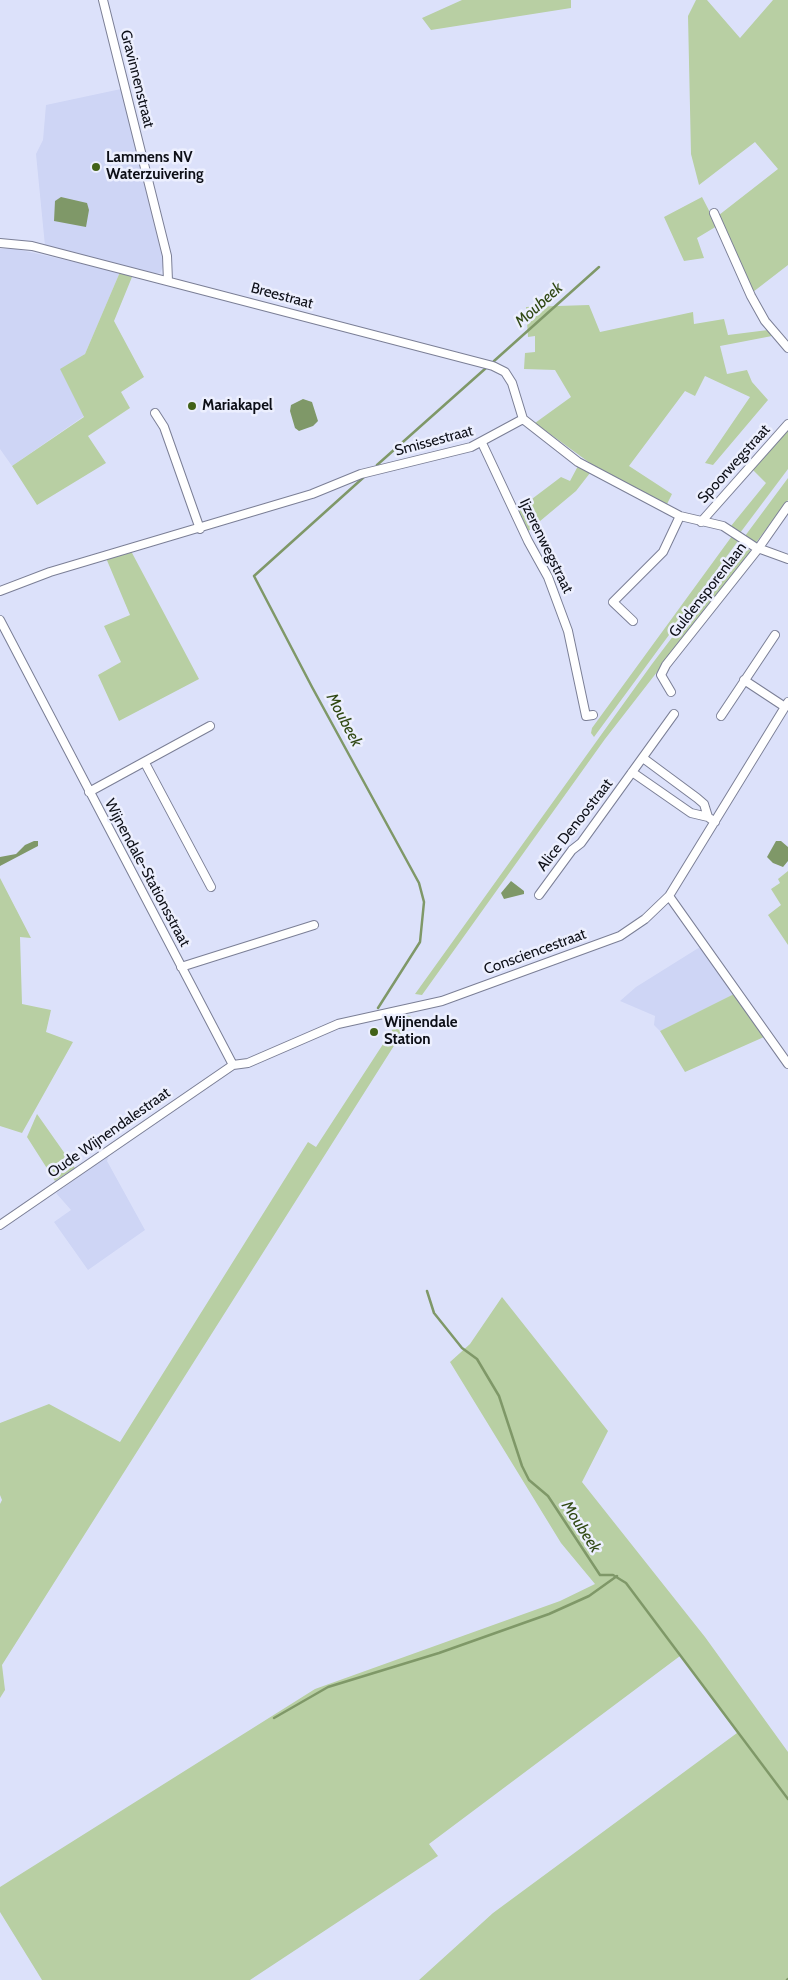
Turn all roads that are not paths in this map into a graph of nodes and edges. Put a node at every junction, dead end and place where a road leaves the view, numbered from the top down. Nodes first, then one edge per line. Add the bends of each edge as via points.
1 (103, 0) edge
2 (714, 213) dead end
3 (0, 243) edge
4 (168, 281) junction
5 (788, 348) edge
6 (155, 413) dead end
7 (523, 419) junction
8 (788, 424) edge
9 (482, 443) junction
10 (788, 506) edge
11 (680, 516) junction
12 (701, 522) junction
13 (200, 530) junction
14 (756, 548) junction
15 (788, 559) edge
16 (0, 591) edge
17 (0, 620) edge
18 (633, 621) dead end
19 (776, 635) dead end
20 (744, 680) junction
21 (671, 692) dead end
22 (787, 704) edge
23 (674, 714) dead end
24 (593, 715) dead end
25 (721, 716) dead end
26 (210, 726) dead end
27 (643, 758) junction
28 (145, 763) junction
29 (632, 772) junction
30 (89, 792) junction
31 (708, 816) junction
32 (715, 822) junction
33 (212, 887) dead end
34 (539, 895) dead end
35 (669, 896) junction
36 (314, 925) dead end
37 (182, 967) junction
38 (233, 1064) junction
39 (788, 1064) edge
40 (0, 1225) edge

1 - 4 street, Gravinnenstraat via 167,256
2 - 5 street via 750,296
3 - 4 street, Breestraat via 32,246
4 - 7 street, Breestraat via 493,366 505,372 512,383
6 - 13 street via 164,427
7 - 9 street, Smissestraat
7 - 11 street via 578,462
8 - 12 street, Spoorwegstraat
9 - 13 street, Smissestraat via 360,474 312,494
9 - 24 street, Ijzerenwegstraat via 548,577 568,631 586,716
10 - 14 street, Guldensporenlaan
11 - 12 street
11 - 18 street via 663,552 612,602
12 - 14 street via 729,529
13 - 16 street, Smissestraat via 50,572
14 - 15 street
14 - 21 street, Guldensporenlaan via 666,665 661,675
17 - 30 street, Wijnendale-Stationsstraat
19 - 20 street
20 - 22 street
20 - 25 street
22 - 32 street, Consciencestraat
23 - 27 street, Alice Denoostraat
26 - 28 street, Wijnendale-Stationsstraat
27 - 29 street, Alice Denoostraat
27 - 31 street, Alice Denoostraat via 704,804
28 - 30 street, Wijnendale-Stationsstraat
28 - 33 street
29 - 31 street, Alice Denoostraat via 691,813
29 - 34 street, Alice Denoostraat
30 - 37 street, Wijnendale-Stationsstraat
31 - 32 street, Alice Denoostraat
32 - 35 street, Consciencestraat
35 - 38 street, Consciencestraat via 645,919 620,936 442,1001 338,1024 248,1063
35 - 39 street
36 - 37 street, Wijnendale-Stationsstraat
37 - 38 street, Wijnendale-Stationsstraat
38 - 40 street, Oude Wijnendalestraat

